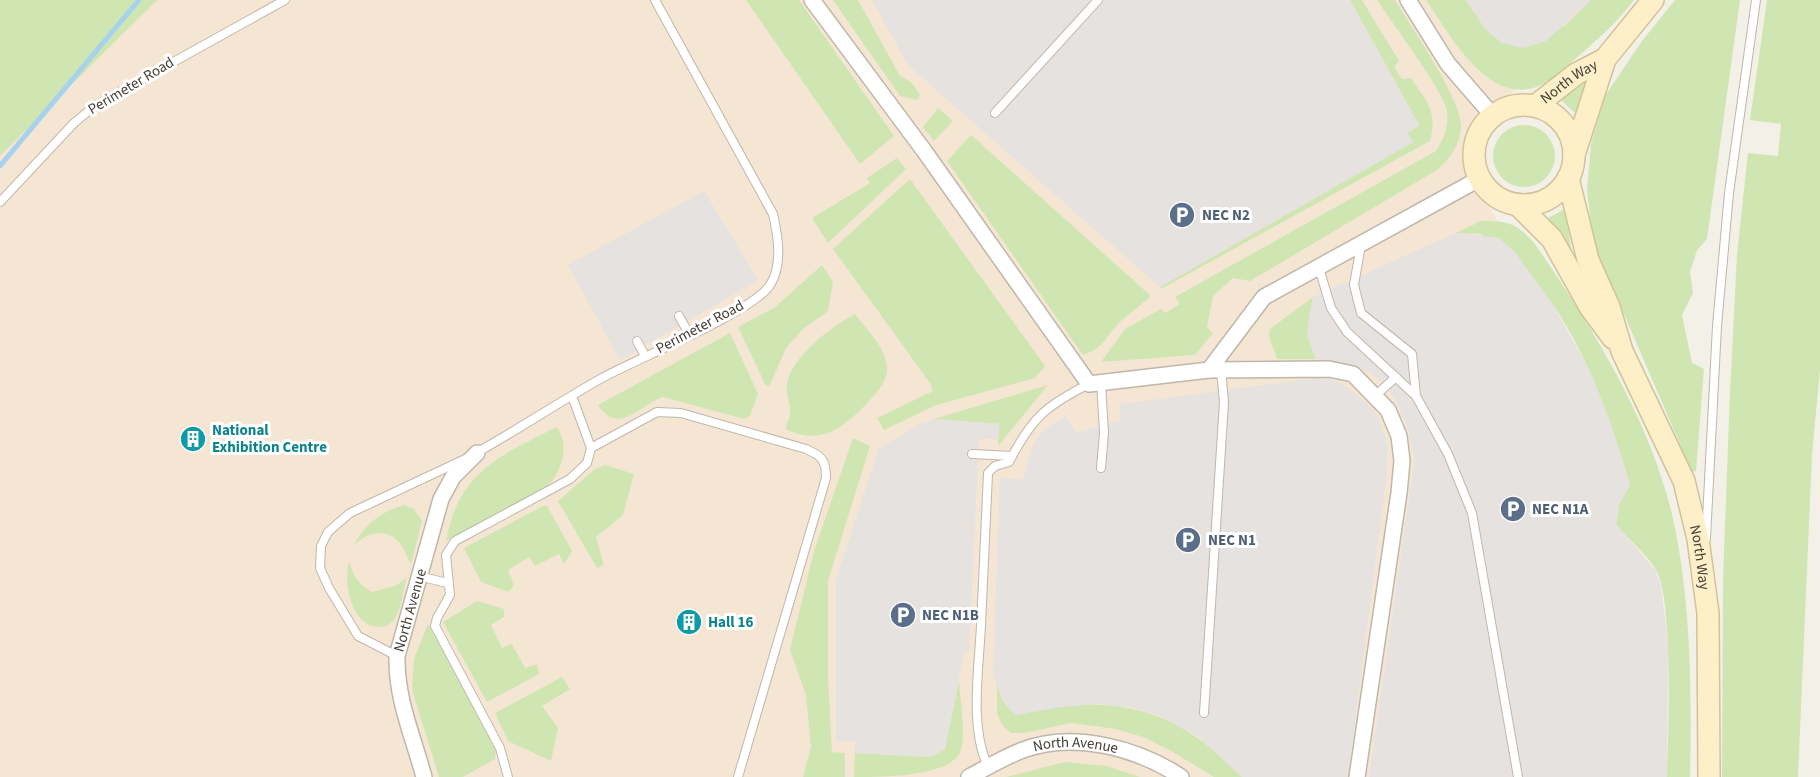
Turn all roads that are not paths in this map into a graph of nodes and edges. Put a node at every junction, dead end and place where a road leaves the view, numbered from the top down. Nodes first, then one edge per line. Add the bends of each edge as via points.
1 (285, 0) edge
2 (655, 0) edge
3 (812, 0) edge
4 (1098, 0) edge
5 (1408, 0) edge
6 (1653, 0) edge
7 (1756, 0) edge
8 (1605, 59) junction
9 (1534, 106) junction
10 (995, 113) dead end
11 (1493, 116) junction
12 (1574, 156) junction
13 (1568, 178) junction
14 (1479, 179) junction
15 (0, 202) edge
16 (1518, 205) junction
17 (1361, 245) junction
18 (1319, 268) junction
19 (679, 316) dead end
20 (689, 334) junction
21 (637, 341) dead end
22 (1622, 351) junction
23 (645, 356) junction
24 (1215, 370) junction
25 (1396, 378) junction
26 (1095, 383) junction
27 (1376, 395) junction
28 (572, 396) junction
29 (1416, 396) junction
30 (591, 448) junction
31 (477, 453) junction
32 (972, 454) dead end
33 (1012, 456) junction
34 (1101, 468) dead end
35 (1704, 569) junction
36 (419, 576) junction
37 (447, 583) junction
38 (397, 656) junction
39 (1204, 713) dead end
40 (988, 767) junction
41 (424, 777) edge
42 (508, 777) edge
43 (738, 777) edge
44 (969, 777) edge
45 (1181, 777) edge
46 (1358, 777) edge
47 (1518, 777) edge
48 (1708, 777) edge

1 - 15 lane, Perimeter Road via 96,105
2 - 20 lane, Perimeter Road via 773,214 778,236 776,275 769,287 736,310
3 - 26 street
4 - 10 lane
5 - 11 street via 1448,64
6 - 8 street, North Way
7 - 35 lane via 1719,303
8 - 9 street, North Way via 1576,74
8 - 12 street, North Way
9 - 11 street via 1512,106
9 - 12 street via 1547,111 1567,129
11 - 14 street via 1484,124 1474,145
12 - 13 street
13 - 16 street via 1547,199
13 - 22 street, North Way via 1588,260 1609,307
14 - 16 street via 1502,201
14 - 17 street
16 - 22 street, North Way via 1552,239 1590,307
17 - 18 street
17 - 29 lane via 1354,285 1361,313 1412,354
18 - 24 street via 1264,297
18 - 25 lane via 1331,308 1347,332
19 - 20 lane
20 - 23 lane, Perimeter Road
21 - 23 lane
22 - 35 street, North Way via 1684,481
23 - 28 lane, Perimeter Road
24 - 26 street
24 - 27 street via 1329,369 1353,374
24 - 39 lane via 1224,402
25 - 27 lane
25 - 29 lane
26 - 33 lane via 1046,407 1025,432
26 - 34 lane via 1104,433
27 - 46 street via 1388,410 1399,436 1402,461
28 - 30 lane
28 - 31 lane, Perimeter Road
29 - 47 lane via 1472,513
30 - 37 lane via 587,463 570,479 455,541 446,555
30 - 43 lane via 657,412 681,413 806,449 821,456 826,464 826,478
31 - 36 street, North Avenue via 453,477 441,500
31 - 38 lane, Perimeter Road via 350,513 327,532 321,546 320,568 358,636
32 - 33 lane
33 - 40 lane via 1009,462 988,473 978,732
35 - 48 street, North Way via 1709,663
36 - 37 lane
36 - 38 street, North Avenue
37 - 42 lane via 450,595 435,626 500,748
38 - 41 street, North Avenue via 399,698
40 - 44 street, North Avenue
40 - 45 street, North Avenue via 1023,750 1065,742 1085,743 1144,758

